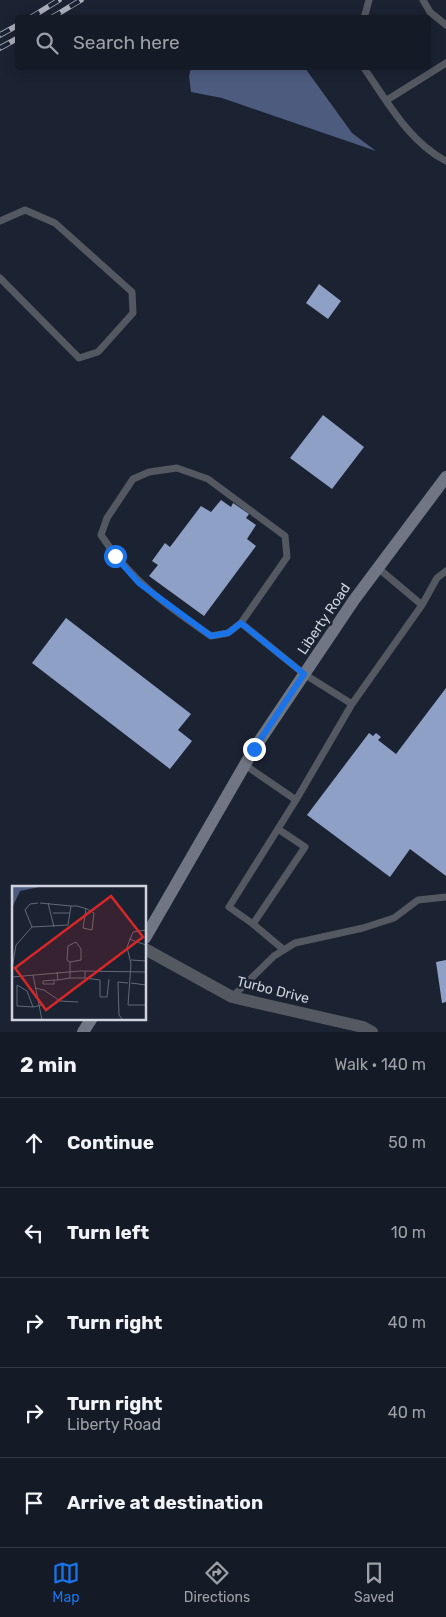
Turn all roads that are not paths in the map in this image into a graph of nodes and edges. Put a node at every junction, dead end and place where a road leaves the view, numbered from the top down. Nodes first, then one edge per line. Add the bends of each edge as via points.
1 (369, 0) edge
2 (423, 0) edge
3 (365, 15) edge
4 (446, 25) edge
5 (446, 63) edge
6 (365, 70) edge
7 (387, 100) junction
8 (446, 161) edge
9 (0, 221) edge
10 (0, 278) edge
11 (446, 477) edge
12 (378, 568) junction
13 (446, 570) edge
14 (422, 605) junction
15 (241, 623) junction
16 (304, 674) junction
17 (352, 704) junction
18 (245, 765) junction
19 (296, 800) junction
20 (278, 829) junction
21 (446, 898) edge
22 (253, 924) junction
23 (146, 936) edge
24 (146, 950) edge
25 (284, 950) junction
26 (232, 997) junction
27 (91, 1019) edge
28 (83, 1032) edge
29 (372, 1032) edge

1 - 3 lane
2 - 4 lane via 430,12
5 - 7 lane
6 - 7 lane
7 - 8 lane via 401,121 431,153
9 - 10 lane via 25,210 55,223 132,292 133,312 98,352 79,358
11 - 12 street, Liberty Road
12 - 14 lane
12 - 16 street, Liberty Road
13 - 14 lane via 437,578
14 - 17 lane
15 - 15 lane via 287,557 285,536 208,479 177,468 149,472 133,479 107,518 101,535 115,556 139,583 211,636 228,633
15 - 16 lane
16 - 17 lane
16 - 18 street, Liberty Road
17 - 19 lane
18 - 19 lane
18 - 23 street, Liberty Road
19 - 20 lane
20 - 22 lane via 229,907
20 - 22 lane via 305,847
21 - 25 lane via 418,900 394,918 295,943
22 - 25 lane
24 - 26 street, Turbo Drive
25 - 26 lane
26 - 29 street, Turbo Drive via 363,1027
27 - 28 street

